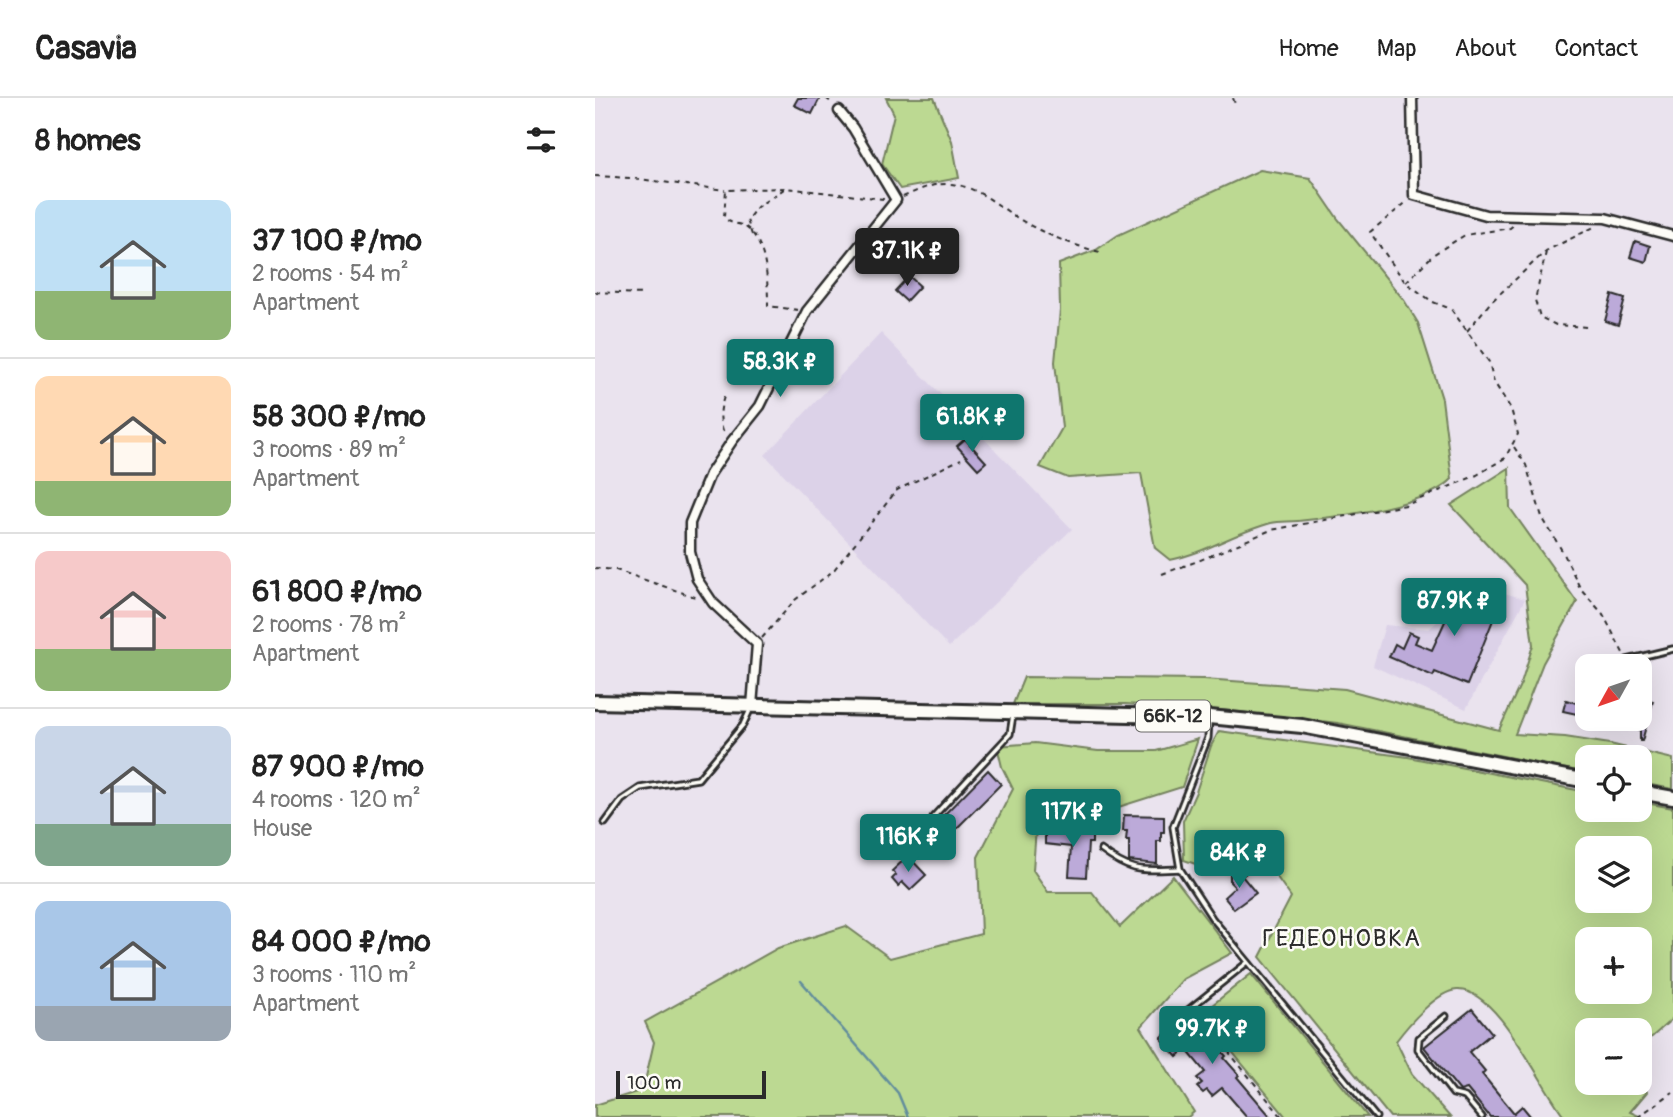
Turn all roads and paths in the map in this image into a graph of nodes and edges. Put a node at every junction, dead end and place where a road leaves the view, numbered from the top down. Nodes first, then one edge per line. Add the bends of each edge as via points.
1 (1233, 98) edge
2 (1412, 98) edge
3 (1236, 107) dead end
4 (839, 111) dead end
5 (595, 176) edge
6 (786, 188) junction
7 (726, 190) junction
8 (1414, 195) junction
9 (896, 200) junction
10 (1524, 217) junction
11 (1605, 218) junction
12 (753, 236) junction
13 (1673, 236) edge
14 (1546, 251) junction
15 (1100, 252) dead end
16 (1405, 282) junction
17 (595, 292) edge
18 (643, 294) dead end
19 (807, 311) junction
20 (1587, 327) dead end
21 (1467, 331) junction
22 (724, 397) dead end
23 (729, 446) junction
24 (1513, 446) junction
25 (961, 459) dead end
26 (595, 568) edge
27 (1162, 574) dead end
28 (713, 603) junction
29 (757, 644) junction
30 (1673, 649) edge
31 (1624, 654) edge
32 (1652, 654) edge
33 (595, 702) edge
34 (752, 706) junction
35 (1014, 713) junction
36 (1209, 717) junction
37 (1575, 779) edge
38 (1652, 794) edge
39 (1673, 798) edge
40 (933, 817) dead end
41 (605, 823) dead end
42 (1101, 850) dead end
43 (1180, 869) junction
44 (1248, 962) junction
45 (1191, 1007) junction
46 (1183, 1014) dead end
47 (1446, 1016) dead end
48 (1673, 1092) edge
49 (1282, 1117) edge
50 (1376, 1117) edge
51 (1482, 1117) edge
52 (1638, 1117) edge

1 - 3 path
2 - 8 street
4 - 9 street
5 - 7 path
6 - 7 path
6 - 9 path
6 - 12 path via 757,207 747,220
7 - 12 path via 724,217
8 - 10 street via 1486,215
8 - 16 path via 1370,232
9 - 15 path via 932,184 952,184 994,200 1017,218 1073,245
9 - 19 street
10 - 11 street
10 - 16 path via 1510,228 1465,235 1434,254
11 - 13 street
11 - 14 path
12 - 19 path via 766,263 768,306
14 - 20 path via 1535,300 1540,317 1556,325
14 - 21 path
16 - 21 path via 1451,309
17 - 18 path
19 - 23 street via 760,406
21 - 24 path via 1489,362 1494,382 1511,409 1518,434
22 - 23 path via 720,424
23 - 28 street via 710,474 690,523 690,552 697,579
24 - 27 path via 1505,458 1477,475 1406,505 1271,530
24 - 31 path via 1526,465 1542,517 1580,588 1602,614
25 - 29 path via 897,490 833,571 795,600
26 - 28 path via 617,570
28 - 29 street
29 - 34 street
30 - 32 lane
33 - 34 main road, 66К-12
34 - 35 main road, 66К-12
34 - 41 lane via 743,725 698,779 640,788 622,800
35 - 36 main road, 66К-12
35 - 40 lane via 1010,734
36 - 37 main road, 66К-12 via 1302,726
36 - 43 lane via 1208,738 1173,827
38 - 39 main road
42 - 43 lane via 1137,871
43 - 44 lane
44 - 45 lane
44 - 50 lane
45 - 46 lane
45 - 49 path
47 - 51 lane via 1419,1038 1418,1049 1453,1094 1465,1097
48 - 52 path

